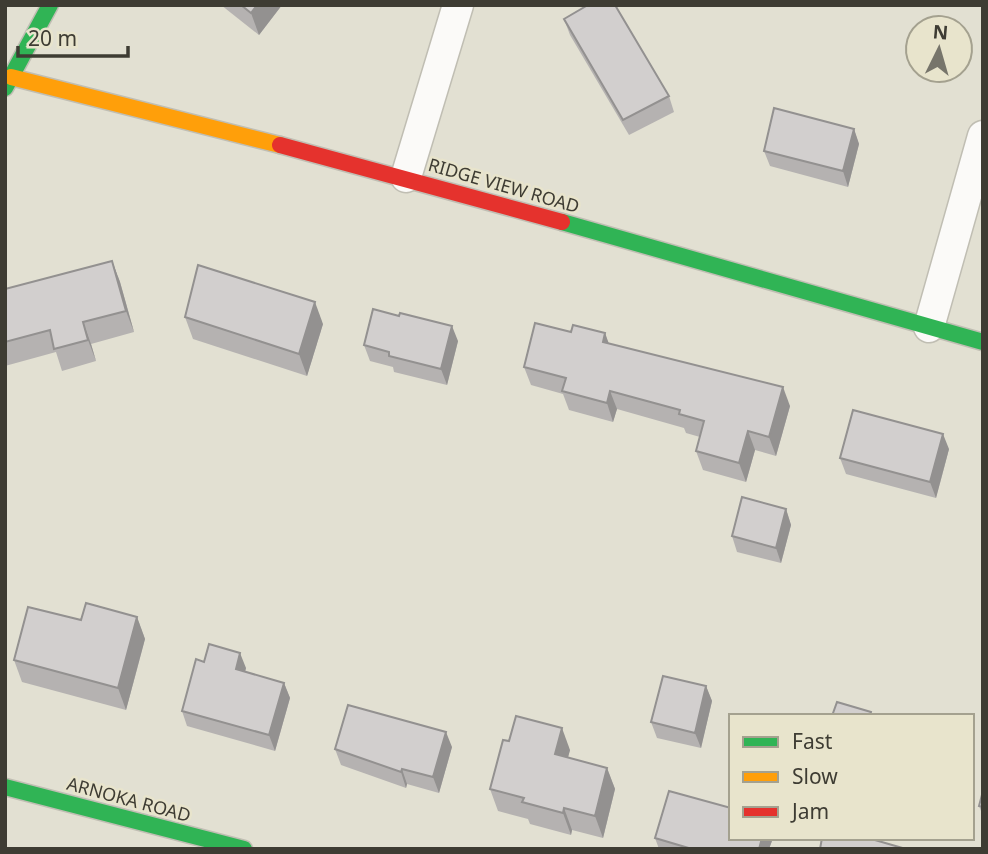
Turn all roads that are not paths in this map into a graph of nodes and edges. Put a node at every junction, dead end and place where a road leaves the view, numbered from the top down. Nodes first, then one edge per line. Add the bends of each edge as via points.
1 (50, 5) edge
2 (458, 5) edge
3 (8, 83) edge
4 (983, 136) edge
5 (407, 177) junction
6 (929, 327) junction
7 (983, 342) edge
8 (5, 786) edge
9 (244, 849) edge

1 - 3 street
2 - 5 street
3 - 5 street, RIDGE VIEW ROAD
4 - 6 street
5 - 6 street, RIDGE VIEW ROAD
6 - 7 street, RIDGE VIEW ROAD
8 - 9 street, ARNOKA ROAD

